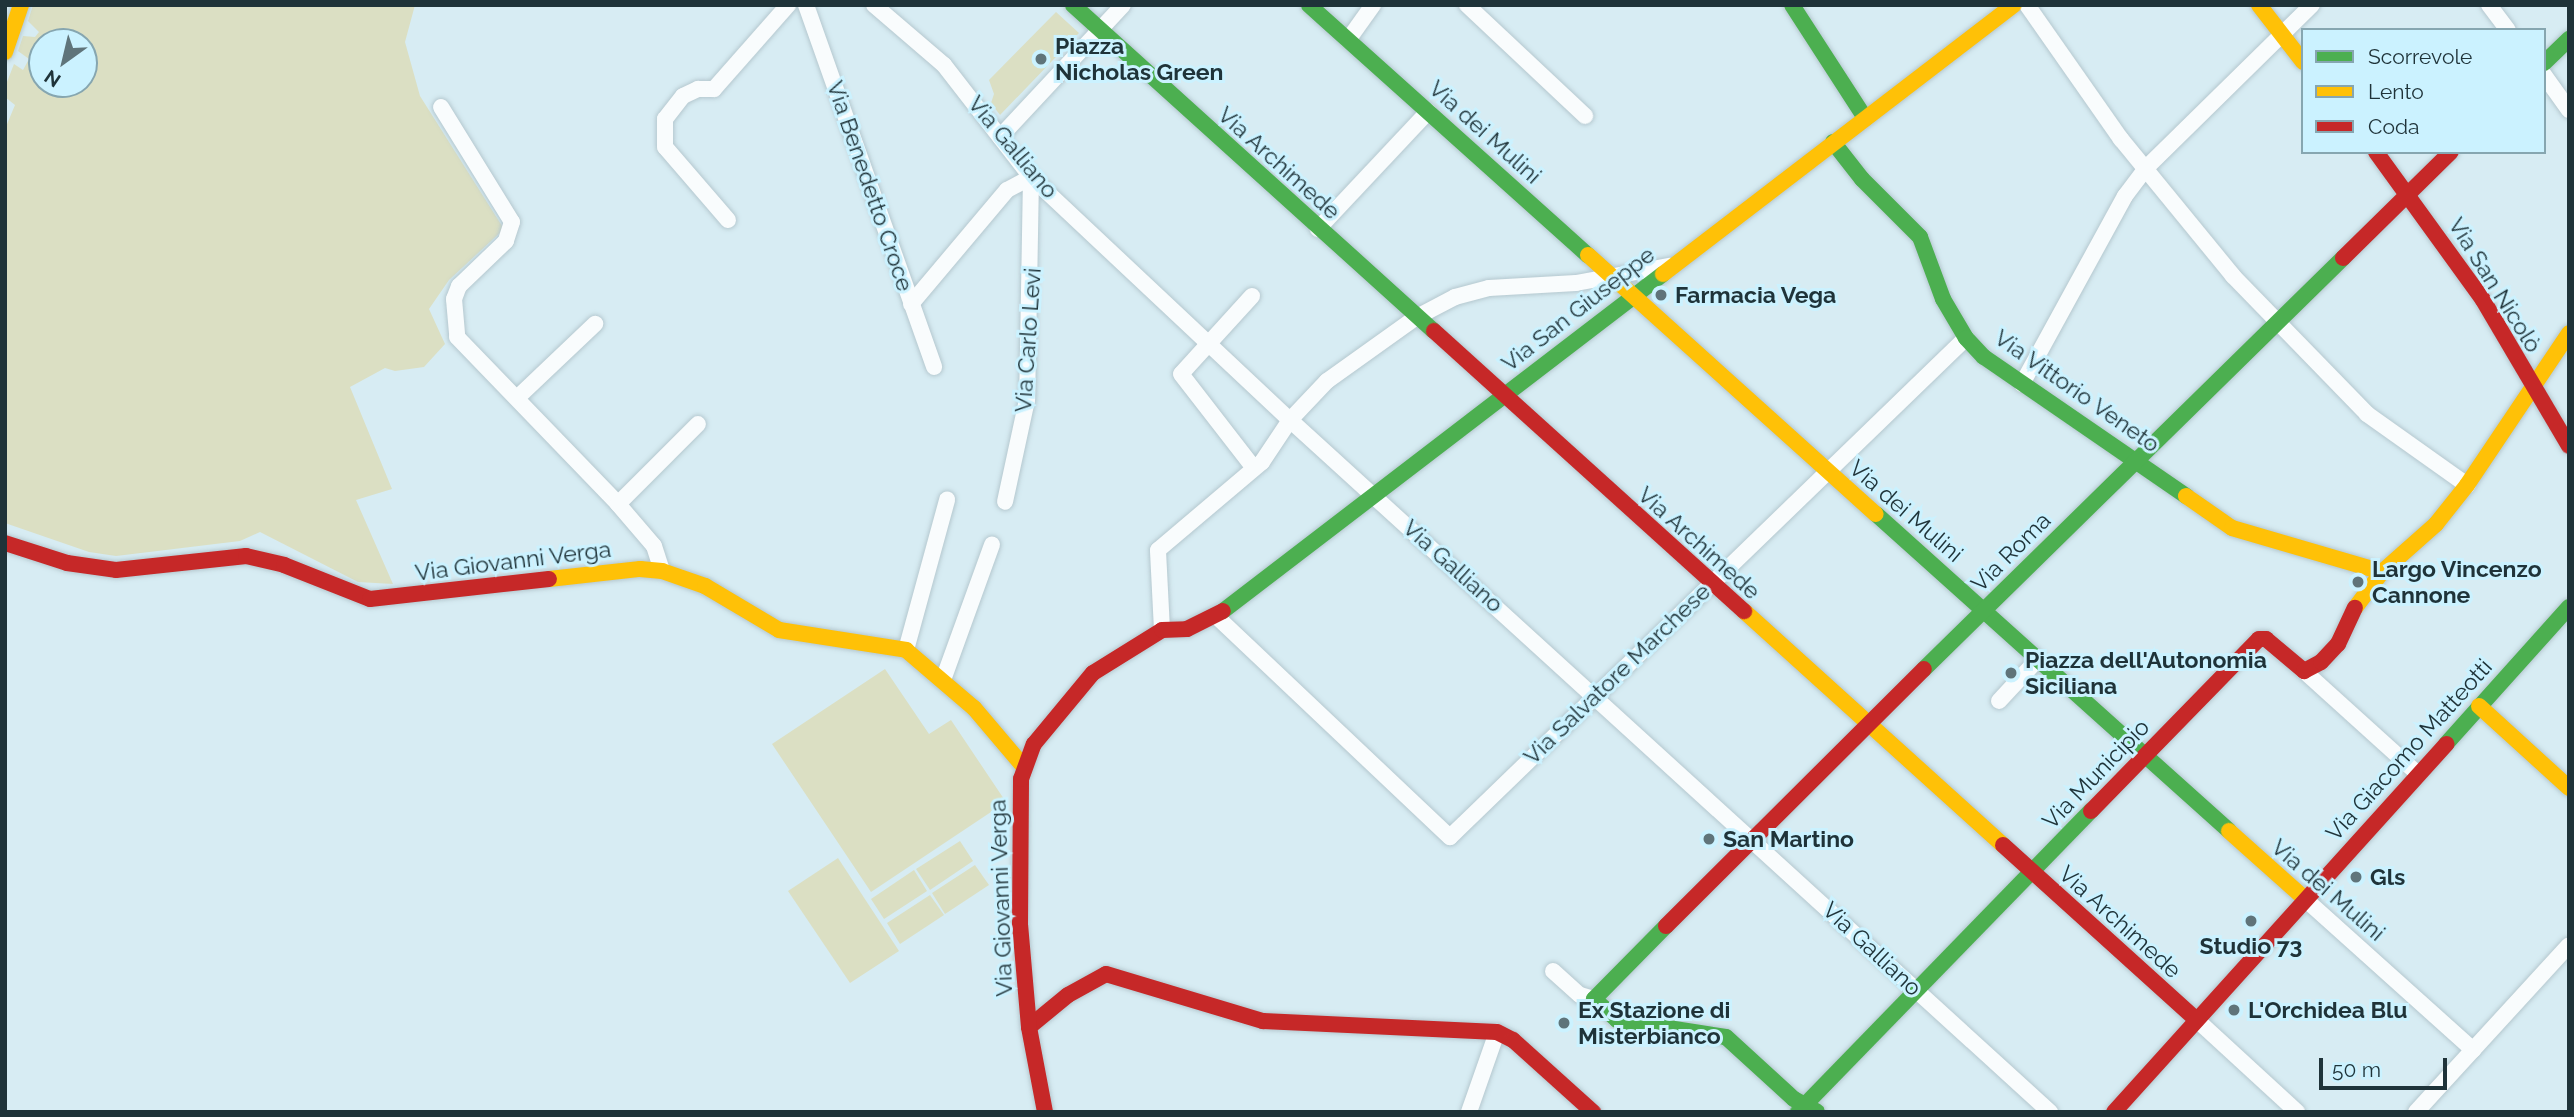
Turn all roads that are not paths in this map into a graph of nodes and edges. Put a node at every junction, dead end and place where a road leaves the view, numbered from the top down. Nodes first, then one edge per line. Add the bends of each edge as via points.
1 (21, 5) edge
2 (788, 5) edge
3 (806, 5) edge
4 (874, 5) edge
5 (1073, 5) edge
6 (1123, 5) edge
7 (1309, 5) edge
8 (1373, 5) edge
9 (1467, 5) edge
10 (1792, 5) edge
11 (2014, 5) edge
12 (2027, 5) edge
13 (2259, 5) edge
14 (2312, 5) edge
15 (2488, 5) edge
16 (2506, 28) edge
17 (1100, 30) junction
18 (13, 34) junction
19 (2281, 35) junction
20 (2569, 39) edge
21 (1348, 40) junction
22 (5, 52) edge
23 (2301, 60) edge
24 (5, 61) edge
25 (2546, 61) edge
26 (2546, 78) edge
27 (441, 107) dead end
28 (2569, 110) edge
29 (1428, 112) junction
30 (1585, 116) dead end
31 (1865, 118) junction
32 (1000, 137) junction
33 (1833, 142) junction
34 (2378, 154) edge
35 (2449, 154) edge
36 (2147, 167) junction
37 (1031, 177) junction
38 (2409, 193) junction
39 (728, 220) dead end
40 (1318, 229) junction
41 (1671, 265) junction
42 (1613, 276) junction
43 (1633, 295) junction
44 (1252, 296) dead end
45 (911, 304) junction
46 (1415, 318) junction
47 (2277, 323) junction
48 (595, 324) dead end
49 (2569, 332) edge
50 (1966, 338) junction
51 (1208, 343) junction
52 (934, 367) dead end
53 (2022, 384) junction
54 (2531, 389) junction
55 (1503, 396) junction
56 (517, 398) junction
57 (1290, 420) junction
58 (698, 424) dead end
59 (2569, 446) edge
60 (2137, 461) junction
61 (1254, 468) junction
62 (1827, 472) junction
63 (2468, 485) junction
64 (1374, 495) junction
65 (947, 500) dead end
66 (1005, 502) dead end
67 (618, 503) junction
68 (5, 536) edge
69 (5, 543) edge
70 (992, 545) dead end
71 (32, 550) junction
72 (662, 571) junction
73 (2382, 572) junction
74 (1710, 583) junction
75 (2569, 607) edge
76 (1984, 611) junction
77 (1216, 616) junction
78 (1162, 630) junction
79 (906, 650) junction
80 (2038, 659) junction
81 (2304, 671) junction
82 (943, 680) junction
83 (1596, 695) junction
84 (1999, 701) dead end
85 (2479, 706) junction
86 (974, 708) junction
87 (1868, 726) junction
88 (1034, 744) junction
89 (2146, 756) junction
90 (1024, 767) junction
91 (2418, 774) junction
92 (2569, 788) edge
93 (1752, 838) junction
94 (2031, 873) junction
95 (2305, 900) junction
96 (2569, 946) edge
97 (1553, 971) dead end
98 (1916, 990) junction
99 (1594, 999) junction
100 (2197, 1020) junction
101 (1029, 1027) junction
102 (1497, 1032) junction
103 (2473, 1050) junction
104 (1807, 1109) edge
105 (1045, 1112) edge
106 (1469, 1112) edge
107 (1593, 1112) edge
108 (2050, 1112) edge
109 (2114, 1112) edge
110 (2297, 1112) edge
111 (2416, 1112) edge

1 - 18 street
2 - 39 street via 714,89 698,89 683,96 665,119 665,147
3 - 45 street, Via Benedetto Croce
4 - 32 street, Via Galliano via 944,65
5 - 17 street, Via Archimede
6 - 17 street
7 - 21 street, Via dei Mulini
8 - 21 street
9 - 30 street
10 - 31 street
11 - 31 street, Via San Giuseppe
12 - 36 street via 2121,139
13 - 19 street
14 - 19 street
15 - 16 street
17 - 32 street
17 - 40 street, Via Archimede
18 - 22 street
18 - 24 street
19 - 23 street
19 - 36 street
20 - 25 street
21 - 29 street, Via dei Mulini
26 - 28 street
27 - 56 street via 512,222 506,241 459,286 454,299 457,337
29 - 40 street
29 - 42 street, Via dei Mulini
31 - 33 street, Via San Giuseppe
32 - 37 street, Via Galliano
33 - 41 street, Via San Giuseppe
33 - 50 street, Via Vittorio Veneto via 1861,179 1920,237 1943,299
34 - 38 street, Via San Nicolò
35 - 38 street, Via Roma
36 - 47 street via 2183,216
36 - 53 street via 2125,197
37 - 45 street via 1007,190
37 - 51 street, Via Galliano
37 - 66 street, Via Carlo Levi via 1027,400
38 - 47 street, Via Roma
38 - 54 street, Via San Nicolò via 2483,300
40 - 46 street, Via Archimede
41 - 42 street
41 - 43 street, Via San Giuseppe
42 - 43 street, Via dei Mulini
42 - 46 street via 1489,288 1455,297
43 - 55 street, Via San Giuseppe
43 - 62 street, Via dei Mulini
44 - 51 street
45 - 52 street, Via Benedetto Croce
46 - 55 street, Via Archimede
46 - 57 street via 1326,380
47 - 60 street, Via Roma
47 - 63 street via 2380,425
48 - 56 street
49 - 54 street
50 - 53 street, Via Vittorio Veneto
50 - 62 street, Via Salvatore Marchese
51 - 57 street, Via Galliano
51 - 61 street via 1181,374
53 - 60 street, Via Vittorio Veneto
54 - 59 street, Via San Nicolò
54 - 63 street
55 - 64 street, Via San Giuseppe
55 - 74 street, Via Archimede
56 - 67 street
57 - 61 street
57 - 64 street, Via Galliano
58 - 67 street
60 - 73 street, Via Vittorio Veneto via 2232,527
60 - 76 street, Via Roma
61 - 78 street via 1158,551
62 - 74 street, Via Salvatore Marchese
62 - 76 street, Via dei Mulini
63 - 73 street via 2436,524
64 - 77 street, Via San Giuseppe
64 - 83 street, Via Galliano
65 - 79 street
67 - 72 street via 654,546
68 - 71 street
69 - 71 street
70 - 82 street
71 - 72 street, Via Giovanni Verga via 67,563 116,570 246,556 284,565 345,593 370,599 640,569
72 - 79 street, Via Giovanni Verga via 705,586 779,629
73 - 81 street via 2353,611 2338,644 2321,662
74 - 83 street, Via Salvatore Marchese
74 - 87 street, Via Archimede
75 - 85 street, Via Giacomo Matteotti
76 - 80 street, Via dei Mulini
76 - 87 street, Via Roma
77 - 78 street, Via San Giuseppe via 1187,629
77 - 83 street, Via Salvatore Marchese via 1450,837
78 - 88 street via 1093,673
79 - 82 street, Via Giovanni Verga
80 - 84 street
80 - 89 street, Via dei Mulini
81 - 89 street, Via Municipio via 2259,639
81 - 91 street
82 - 86 street, Via Giovanni Verga
83 - 93 street, Via Galliano
85 - 91 street, Via Giacomo Matteotti
85 - 92 street
86 - 88 street
86 - 90 street
87 - 93 street, Via Roma
87 - 94 street, Via Archimede
88 - 90 street
89 - 94 street, Via Municipio
89 - 95 street, Via dei Mulini
90 - 101 street, Via Giovanni Verga via 1018,872
91 - 95 street, Via Giacomo Matteotti
93 - 98 street, Via Galliano
93 - 99 street, Via Roma
94 - 98 street, Via Municipio
94 - 100 street, Via Archimede
95 - 100 street, Via Giacomo Matteotti
95 - 103 street, Via dei Mulini
96 - 103 street
97 - 99 street via 1580,995
98 - 104 street, Via Municipio
98 - 108 street, Via Galliano
99 - 104 street via 1617,1020 1726,1037
100 - 109 street, Via Giacomo Matteotti
100 - 110 street, Via Archimede
101 - 102 street via 1068,995 1105,974 1178,992 1263,1021
101 - 105 street, Via Giovanni Verga
102 - 106 street
102 - 107 street via 1513,1040
103 - 111 street

